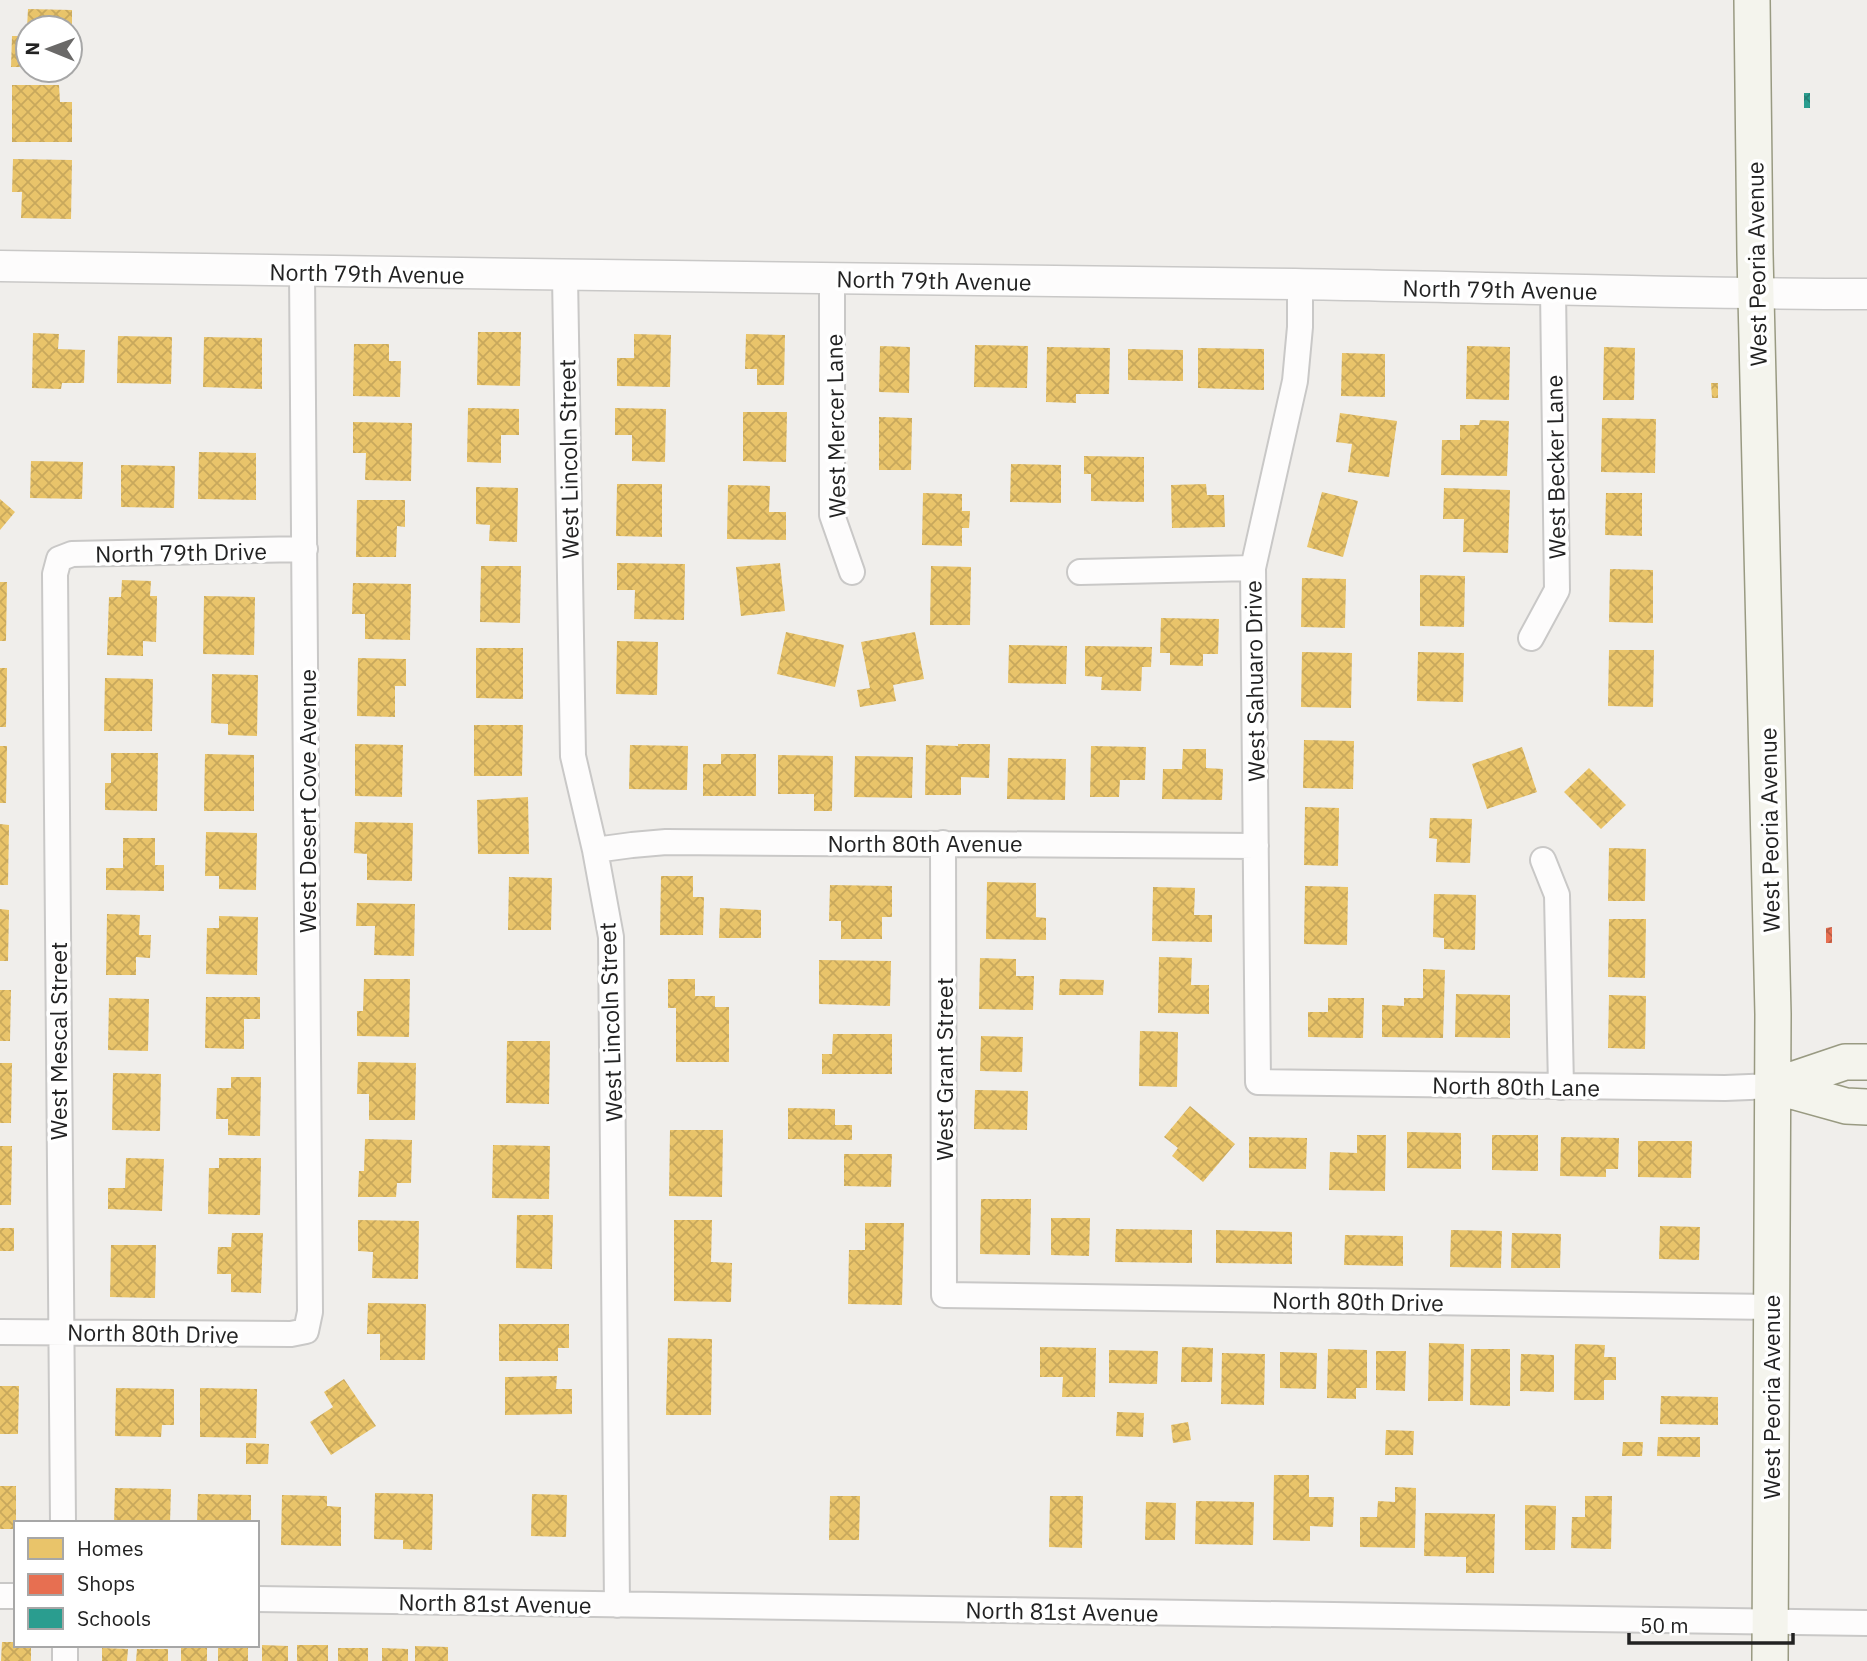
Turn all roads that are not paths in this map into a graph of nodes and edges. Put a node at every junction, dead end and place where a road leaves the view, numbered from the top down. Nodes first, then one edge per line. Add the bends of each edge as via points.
1 (1752, 0) edge
2 (0, 266) edge
3 (302, 272) junction
4 (565, 276) junction
5 (832, 278) junction
6 (1300, 285) junction
7 (1553, 290) junction
8 (1867, 294) edge
9 (1756, 295) junction
10 (305, 549) junction
11 (59, 559) joint
12 (1253, 568) junction
13 (852, 572) dead end
14 (1080, 572) dead end
15 (1531, 638) dead end
16 (943, 843) junction
17 (1256, 846) junction
18 (595, 850) junction
19 (1542, 860) dead end
20 (1867, 1062) edge
21 (1258, 1082) joint
22 (1774, 1086) junction
23 (1561, 1087) junction
24 (1867, 1107) edge
25 (944, 1295) joint
26 (1772, 1307) junction
27 (306, 1331) joint
28 (0, 1332) edge
29 (61, 1332) junction
30 (63, 1521) edge
31 (259, 1599) edge
32 (617, 1605) junction
33 (1770, 1622) junction
34 (1867, 1623) edge
35 (1770, 1661) edge

1 - 9 main road, West Peoria Avenue
2 - 3 street, North 79th Avenue
3 - 4 street, North 79th Avenue
3 - 10 street, West Desert Cove Avenue
4 - 5 street, North 79th Avenue
4 - 18 street, West Lincoln Street via 573,756
5 - 6 street, North 79th Avenue
5 - 13 street, West Mercer Lane via 832,514
6 - 7 street, North 79th Avenue
6 - 12 street, West Sahuaro Drive via 1295,381
7 - 9 street, North 79th Avenue
7 - 15 street, West Becker Lane via 1557,590
8 - 9 street, North 79th Avenue
9 - 22 main road, West Peoria Avenue
10 - 11 street, North 79th Drive via 72,554
10 - 27 street, West Desert Cove Avenue via 310,1312
11 - 29 street, West Mescal Street via 55,587
12 - 14 street
12 - 17 street, West Sahuaro Drive
16 - 17 street, North 80th Avenue
16 - 18 street, North 80th Avenue via 666,842
16 - 25 street, West Grant Street
17 - 21 street, West Sahuaro Drive
18 - 32 street, West Lincoln Street via 611,937
19 - 23 street via 1557,895
20 - 22 main road via 1845,1062
21 - 23 street, North 80th Lane
22 - 23 street, North 80th Lane
22 - 24 main road via 1846,1107
22 - 26 main road, West Peoria Avenue
25 - 26 street, North 80th Drive
26 - 33 main road, West Peoria Avenue
27 - 29 street, North 80th Drive
28 - 29 street, North 80th Drive
29 - 30 street, West Mescal Street
31 - 32 street, North 81st Avenue
32 - 33 street, North 81st Avenue
33 - 34 street, North 81st Avenue
33 - 35 main road, West Peoria Avenue

